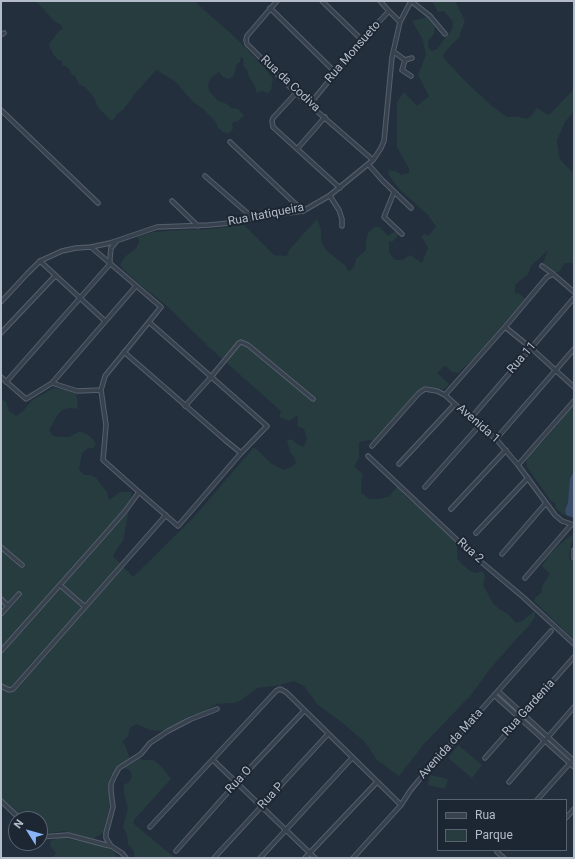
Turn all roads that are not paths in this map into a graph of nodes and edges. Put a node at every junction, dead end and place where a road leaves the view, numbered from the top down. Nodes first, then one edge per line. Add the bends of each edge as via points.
1 (277, 1) edge
2 (322, 1) edge
3 (380, 1) edge
4 (411, 1) edge
5 (270, 8) junction
6 (389, 11) junction
7 (400, 22) junction
8 (445, 34) dead end
9 (362, 40) junction
10 (394, 52) junction
11 (412, 58) dead end
12 (405, 60) junction
13 (335, 72) junction
14 (411, 76) dead end
15 (296, 93) junction
16 (310, 104) junction
17 (1, 110) edge
18 (325, 117) junction
19 (230, 142) dead end
20 (298, 148) junction
21 (373, 160) junction
22 (368, 164) junction
23 (205, 176) dead end
24 (340, 188) junction
25 (394, 192) junction
26 (330, 196) junction
27 (172, 201) dead end
28 (98, 202) dead end
29 (411, 208) dead end
30 (303, 211) junction
31 (253, 218) junction
32 (198, 226) junction
33 (342, 226) dead end
34 (402, 234) dead end
35 (124, 238) junction
36 (91, 247) junction
37 (40, 262) junction
38 (110, 264) junction
39 (542, 266) dead end
40 (553, 274) junction
41 (55, 276) junction
42 (136, 286) junction
43 (574, 292) edge
44 (80, 298) junction
45 (574, 298) edge
46 (1, 302) edge
47 (106, 322) junction
48 (149, 322) junction
49 (505, 327) junction
50 (1, 333) edge
51 (531, 348) junction
52 (574, 349) edge
53 (124, 352) junction
54 (555, 370) junction
55 (1, 377) edge
56 (211, 377) junction
57 (6, 382) junction
58 (52, 382) junction
59 (574, 387) edge
60 (101, 390) junction
61 (445, 395) junction
62 (313, 399) dead end
63 (574, 400) edge
64 (455, 404) junction
65 (185, 406) junction
66 (470, 418) junction
67 (479, 426) junction
68 (496, 439) junction
69 (372, 446) dead end
70 (506, 450) junction
71 (241, 453) junction
72 (368, 456) dead end
73 (399, 464) dead end
74 (518, 465) junction
75 (528, 478) junction
76 (425, 487) dead end
77 (139, 492) junction
78 (546, 503) junction
79 (451, 509) dead end
80 (166, 515) junction
81 (572, 525) edge
82 (476, 533) dead end
83 (1, 548) edge
84 (574, 550) edge
85 (502, 554) dead end
86 (574, 558) edge
87 (22, 565) dead end
88 (525, 578) dead end
89 (60, 585) junction
90 (19, 594) dead end
91 (1, 599) edge
92 (8, 606) junction
93 (85, 607) junction
94 (1, 614) edge
95 (551, 631) dead end
96 (574, 644) edge
97 (1, 651) edge
98 (574, 657) edge
99 (1, 686) edge
100 (498, 692) junction
101 (494, 696) junction
102 (574, 707) edge
103 (217, 709) dead end
104 (304, 711) junction
105 (523, 714) junction
106 (519, 718) junction
107 (328, 734) junction
108 (548, 737) junction
109 (545, 741) junction
110 (352, 758) junction
111 (485, 758) dead end
112 (574, 759) edge
113 (213, 760) junction
114 (570, 763) junction
115 (574, 767) edge
116 (237, 782) junction
117 (377, 782) junction
118 (509, 782) dead end
119 (538, 799) edge
120 (1, 801) edge
121 (401, 805) junction
122 (262, 806) junction
123 (574, 809) edge
124 (12, 811) edge
125 (567, 817) edge
126 (150, 827) dead end
127 (285, 830) junction
128 (48, 836) edge
129 (111, 846) junction
130 (176, 851) dead end
131 (497, 852) dead end
132 (310, 853) junction
133 (126, 858) edge
134 (214, 858) edge
135 (260, 858) edge
136 (305, 858) edge
137 (315, 858) edge
138 (352, 858) edge
139 (504, 858) edge

1 - 5 street, Rua da Codiva
2 - 9 street
3 - 6 street, Rua Monsueto
4 - 7 street, Rua Itatiqueira
4 - 8 street via 430,16
5 - 13 street
5 - 15 street, Rua da Codiva via 247,36 246,42
6 - 7 street
6 - 9 street, Rua Monsueto
7 - 10 street, Rua Itatiqueira
9 - 13 street, Rua Monsueto
10 - 12 street
10 - 21 street, Rua Itatiqueira via 384,141
11 - 12 street
12 - 14 street via 402,70
13 - 16 street, Rua Monsueto
15 - 16 street, Rua da Codiva
15 - 20 street via 273,118 272,124
16 - 18 street, Rua da Codiva
17 - 28 street
18 - 20 street
18 - 21 street, Rua da Codiva
19 - 30 street
20 - 24 street
21 - 22 street, Rua Itatiqueira
22 - 24 street, Rua Itatiqueira
22 - 25 street
23 - 31 street
24 - 26 street, Rua Itatiqueira
25 - 29 street
25 - 34 street via 384,217
26 - 30 street, Rua Itatiqueira
26 - 33 street via 339,210
27 - 32 street
30 - 31 street, Rua Itatiqueira
31 - 32 street, Rua Itatiqueira
32 - 35 street, Rua Itatiqueira via 157,227
35 - 36 street, Rua Itatiqueira
35 - 38 street via 113,244
36 - 37 street, Rua Itatiqueira via 62,251
36 - 38 street
37 - 41 street
37 - 46 street, Rua Itatiqueira
38 - 42 street
38 - 44 street
39 - 40 street
40 - 43 street
40 - 49 street via 547,277
41 - 44 street
41 - 50 street
42 - 47 street
42 - 48 street via 161,307
44 - 47 street
44 - 57 street
45 - 51 street, Rua 11
47 - 58 street
48 - 53 street
48 - 56 street
49 - 51 street
49 - 61 street
51 - 54 street
51 - 66 street, Rua 11
52 - 54 street
53 - 60 street via 104,376
53 - 65 street
54 - 59 street
54 - 68 street
55 - 57 street
56 - 62 street via 239,343 244,342
56 - 65 street
56 - 71 street via 267,426
57 - 58 street via 26,399
58 - 60 street via 77,391
60 - 77 street via 106,425 103,460
61 - 64 street, Avenida 1
61 - 69 street, Avenida 1 via 430,389 419,393
63 - 74 street
64 - 66 street, Avenida 1
64 - 73 street
65 - 71 street
66 - 67 street, Avenida 1
67 - 68 street, Avenida 1
67 - 76 street
68 - 70 street, Avenida 1
70 - 74 street, Avenida 1
70 - 79 street
71 - 80 street via 178,526
72 - 96 street, Rua 2 via 473,555
74 - 75 street, Avenida 1
75 - 78 street, Avenida 1
75 - 82 street
77 - 80 street
77 - 89 street
78 - 81 street, Avenida 1 via 558,519
78 - 85 street
80 - 93 street
81 - 88 street
83 - 87 street
84 - 86 street
89 - 93 street
89 - 97 street
90 - 92 street
91 - 92 street
92 - 94 street
93 - 99 street via 13,689
95 - 100 street, Avenida da Mata
98 - 105 street, Rua Gardenia
100 - 101 street, Avenida da Mata
100 - 105 street
101 - 106 street
101 - 121 street, Avenida da Mata via 419,780
102 - 108 street
103 - 129 street via 168,731 150,743 141,754 119,768 111,784 113,807 106,833 107,842
104 - 107 street
104 - 113 street via 286,692 280,689 276,691
104 - 116 street, Rua O
105 - 106 street, Rua Gardenia
105 - 108 street
106 - 109 street
106 - 111 street, Rua Gardenia
107 - 110 street
107 - 122 street, Rua P
108 - 109 street
108 - 112 street
109 - 114 street
109 - 118 street
110 - 117 street
110 - 127 street
112 - 114 street
113 - 116 street
113 - 126 street
114 - 115 street
114 - 119 street
116 - 122 street
116 - 130 street, Rua O
117 - 121 street
117 - 132 street
120 - 124 street
121 - 138 street, Avenida da Mata
122 - 127 street
122 - 134 street, Rua P
123 - 125 street
127 - 132 street
127 - 135 street
128 - 129 street via 68,835
129 - 133 street
131 - 139 street
132 - 136 street
132 - 137 street

